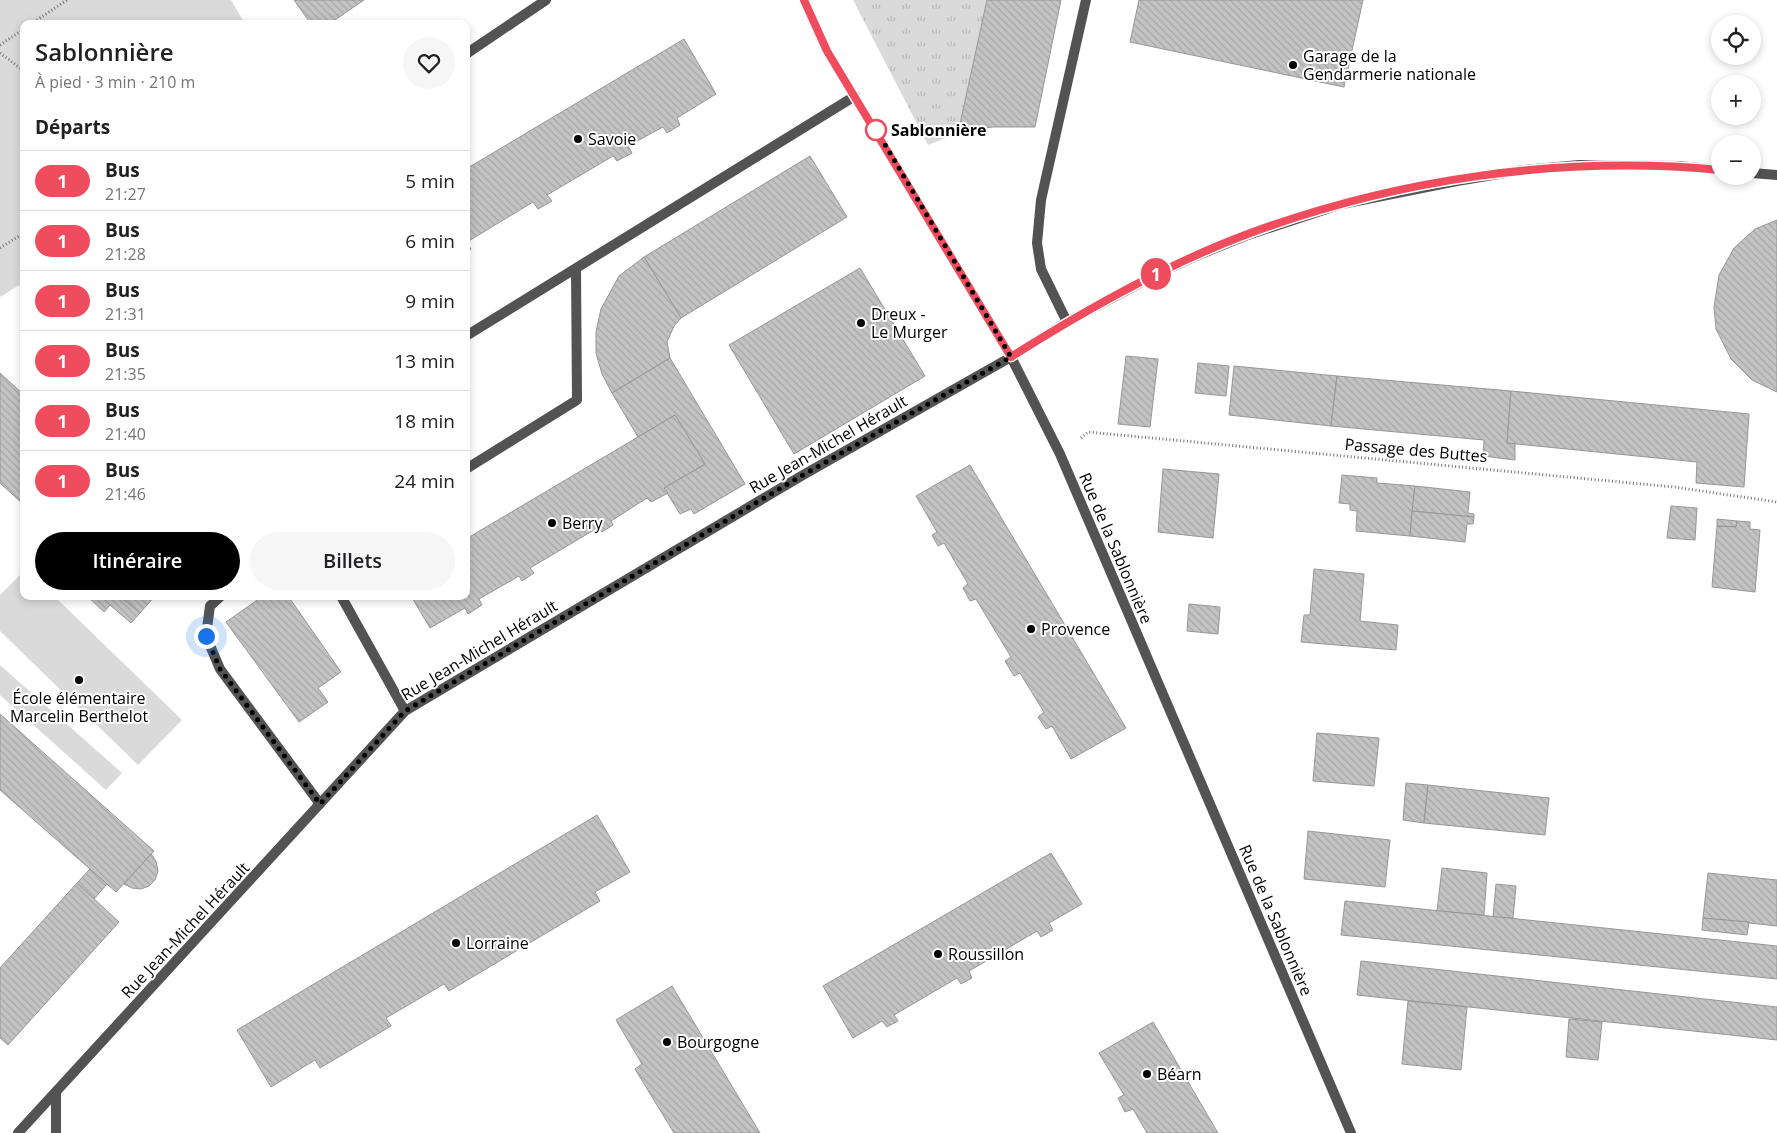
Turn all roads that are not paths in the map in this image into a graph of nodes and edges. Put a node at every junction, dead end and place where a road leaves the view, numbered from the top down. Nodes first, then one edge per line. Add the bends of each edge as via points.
1 (546, 0) edge
2 (804, 0) edge
3 (1086, 0) edge
4 (470, 51) edge
5 (855, 96) junction
6 (1711, 169) edge
7 (1761, 174) edge
8 (1777, 175) edge
9 (576, 269) junction
10 (1067, 322) junction
11 (470, 334) edge
12 (1011, 357) junction
13 (470, 467) edge
14 (217, 600) edge
15 (343, 600) edge
16 (405, 711) junction
17 (320, 804) junction
18 (56, 1092) junction
19 (18, 1133) edge
20 (56, 1133) edge
21 (1351, 1133) edge

1 - 4 street
2 - 5 street, Rue de la Sablonnière via 827,51
3 - 10 street via 1041,200 1037,243 1037,256 1044,277
5 - 9 street
5 - 12 street, Rue de la Sablonnière
6 - 10 street, Rue Jean-Michel Hérault via 1579,165 1523,170 1370,198 1245,236 1153,276
7 - 8 street
9 - 11 street
9 - 13 street via 577,400
10 - 12 street, Rue Jean-Michel Hérault
12 - 16 street, Rue Jean-Michel Hérault via 795,480
12 - 21 street, Rue de la Sablonnière via 1060,454
14 - 17 street via 210,606 206,636 220,669
15 - 16 street
16 - 17 street, Rue Jean-Michel Hérault
17 - 18 street, Rue Jean-Michel Hérault
18 - 19 street, Rue Jean-Michel Hérault
18 - 20 street

